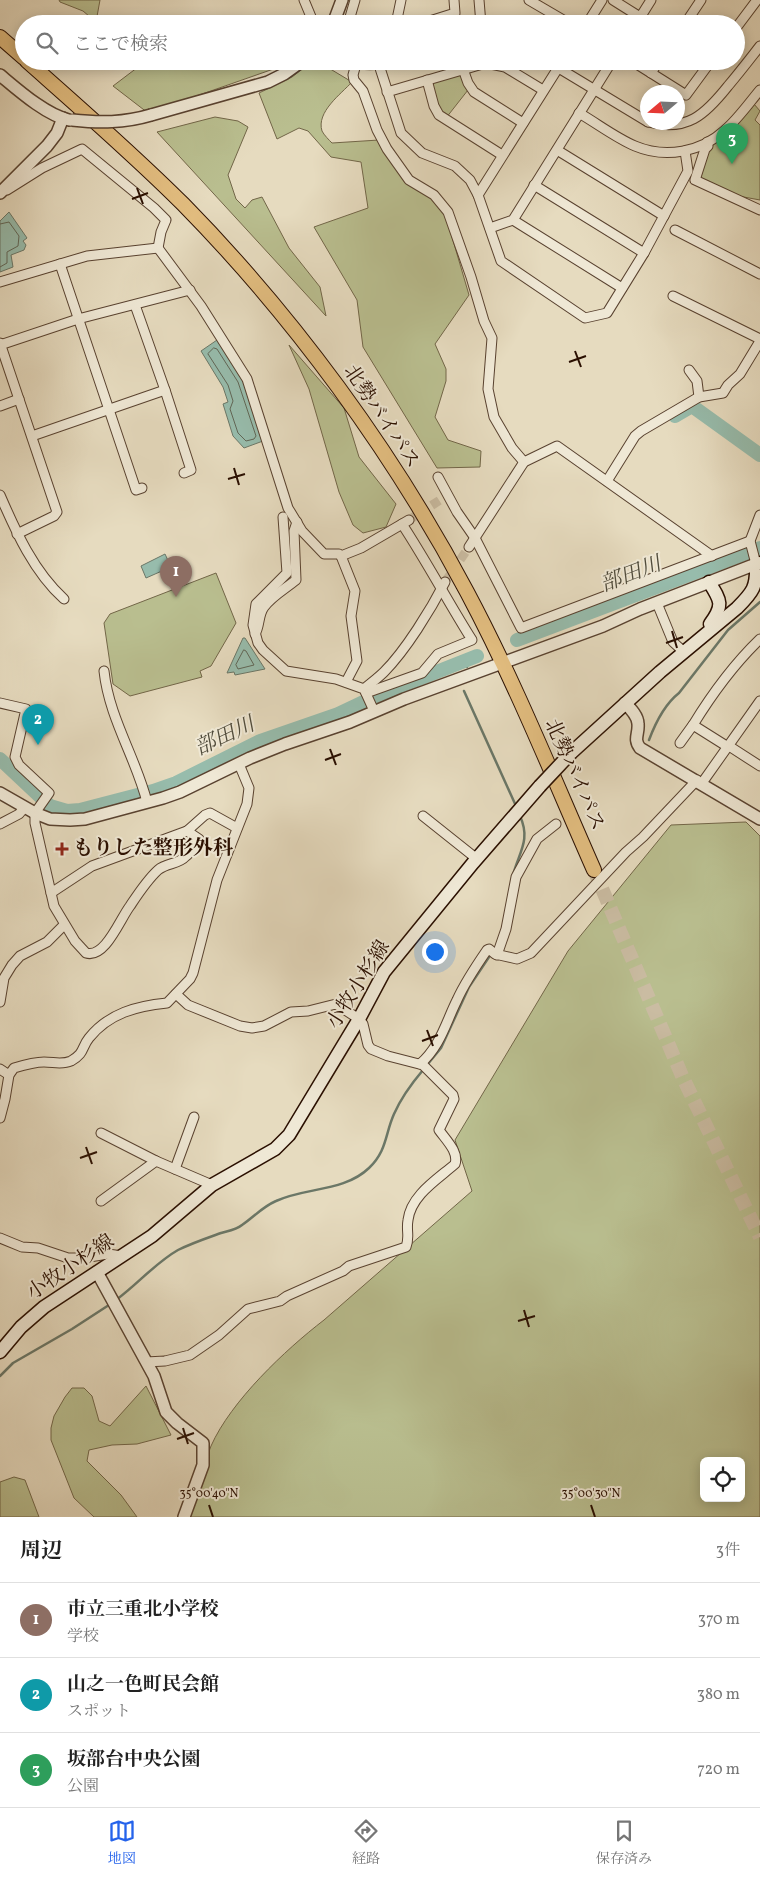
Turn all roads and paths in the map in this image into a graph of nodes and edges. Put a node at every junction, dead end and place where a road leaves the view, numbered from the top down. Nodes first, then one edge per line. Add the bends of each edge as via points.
1 (304, 0) edge
2 (342, 0) edge
3 (355, 0) edge
4 (401, 0) edge
5 (454, 0) edge
6 (479, 0) edge
7 (529, 0) edge
8 (602, 0) edge
9 (613, 0) edge
10 (651, 0) edge
11 (702, 0) edge
12 (757, 0) edge
13 (455, 13) joint
14 (310, 15) edge
15 (336, 15) edge
16 (351, 15) edge
17 (398, 15) edge
18 (449, 15) edge
19 (480, 15) edge
20 (555, 15) edge
21 (593, 15) edge
22 (632, 15) edge
23 (641, 15) edge
24 (691, 15) edge
25 (745, 16) edge
26 (0, 37) edge
27 (760, 46) edge
28 (15, 50) edge
29 (745, 65) edge
30 (37, 70) edge
31 (290, 70) edge
32 (353, 70) edge
33 (380, 70) edge
34 (460, 70) edge
35 (463, 70) edge
36 (511, 70) edge
37 (557, 70) edge
38 (561, 70) edge
39 (606, 70) edge
40 (646, 70) edge
41 (653, 70) edge
42 (704, 70) edge
43 (741, 70) edge
44 (651, 73) junction
45 (0, 75) edge
46 (427, 80) junction
47 (544, 90) junction
48 (594, 90) junction
49 (760, 90) edge
50 (387, 92) junction
51 (579, 113) junction
52 (640, 117) edge
53 (67, 119) junction
54 (523, 123) junction
55 (685, 123) edge
56 (707, 142) junction
57 (556, 150) junction
58 (685, 151) junction
59 (502, 156) junction
60 (534, 185) junction
61 (0, 194) edge
62 (478, 195) junction
63 (760, 210) edge
64 (664, 216) junction
65 (513, 220) junction
66 (490, 228) junction
67 (675, 230) dead end
68 (158, 248) junction
69 (644, 253) junction
70 (60, 264) junction
71 (760, 274) edge
72 (0, 282) edge
73 (622, 288) junction
74 (190, 290) junction
75 (673, 296) dead end
76 (135, 305) junction
77 (78, 319) junction
78 (760, 340) edge
79 (0, 344) edge
80 (689, 370) dead end
81 (165, 390) junction
82 (699, 397) junction
83 (19, 399) junction
84 (0, 406) edge
85 (109, 409) junction
86 (32, 436) junction
87 (524, 462) junction
88 (184, 473) dead end
89 (438, 477) dead end
90 (607, 482) junction
91 (142, 488) dead end
92 (448, 494) junction
93 (0, 495) edge
94 (440, 500) tunnel mouth
95 (760, 515) edge
96 (283, 517) dead end
97 (298, 522) junction
98 (17, 534) junction
99 (475, 538) junction
100 (750, 544) junction
101 (469, 547) tunnel mouth
102 (341, 556) junction
103 (712, 556) junction
104 (757, 561) edge
105 (709, 582) junction
106 (443, 586) junction
107 (64, 599) dead end
108 (657, 603) junction
109 (255, 634) junction
110 (698, 640) junction
111 (760, 640) edge
112 (684, 652) junction
113 (503, 664) junction
114 (104, 671) dead end
115 (346, 682) junction
116 (365, 692) junction
117 (626, 702) junction
118 (760, 702) edge
119 (0, 704) edge
120 (373, 709) junction
121 (693, 725) junction
122 (680, 743) dead end
123 (728, 747) junction
124 (238, 764) junction
125 (760, 766) edge
126 (699, 782) junction
127 (0, 793) edge
128 (147, 800) junction
129 (33, 808) junction
130 (423, 816) dead end
131 (760, 818) edge
132 (0, 824) edge
133 (556, 824) dead end
134 (237, 828) junction
135 (187, 831) junction
136 (477, 858) junction
137 (594, 870) tunnel mouth
138 (51, 893) junction
139 (64, 925) junction
140 (494, 952) junction
141 (1, 988) edge
142 (176, 994) junction
143 (0, 1002) edge
144 (359, 1019) junction
145 (424, 1066) junction
146 (0, 1069) edge
147 (8, 1075) junction
148 (194, 1117) dead end
149 (0, 1118) edge
150 (101, 1133) dead end
151 (156, 1161) junction
152 (175, 1169) junction
153 (212, 1185) junction
154 (101, 1201) dead end
155 (0, 1238) edge
156 (122, 1256) junction
157 (97, 1272) junction
158 (0, 1352) edge
159 (146, 1362) junction
160 (184, 1517) edge

1 - 14 street
2 - 15 street
3 - 16 street
4 - 17 street
5 - 13 street
6 - 19 street
7 - 20 street
8 - 21 street
9 - 22 street
10 - 23 street
11 - 24 street
12 - 25 street
13 - 18 street
26 - 28 highway
27 - 29 street
30 - 113 highway, 北勢バイパス via 182,204 228,252 308,348 382,452 425,520
31 - 53 street, bridge via 268,82 121,122
32 - 87 street via 354,80 363,91 387,149 409,180 434,195 448,212 492,338 488,389 494,417
33 - 50 street
34 - 46 street
35 - 54 street via 474,92
36 - 47 street
37 - 47 street
38 - 48 street
39 - 48 street
40 - 44 street
41 - 44 street
42 - 44 street via 686,95
43 - 55 street via 715,102 702,114
45 - 53 street via 25,95
46 - 50 street
46 - 59 street via 439,115
47 - 54 street
48 - 51 street
48 - 52 street
49 - 56 street via 727,129
50 - 62 street via 401,133 422,153 459,170 470,180
51 - 57 street
51 - 58 street via 645,150
53 - 61 street via 47,146
54 - 59 street
56 - 58 street
56 - 63 street via 695,180
57 - 60 street
57 - 64 street
58 - 64 street via 688,171
59 - 62 street
60 - 65 street
60 - 69 street
61 - 68 street via 42,168 82,149 166,220
62 - 66 street
64 - 69 street
65 - 66 street
65 - 73 street
66 - 73 street via 501,261 585,318 607,313
67 - 71 street
68 - 70 street via 87,256
68 - 74 street
69 - 73 street
70 - 72 street
70 - 77 street
74 - 76 street
74 - 97 street via 247,378 288,508
75 - 78 street
76 - 77 street
76 - 81 street
77 - 79 street
77 - 85 street
78 - 82 street via 740,374 722,393
79 - 83 street
80 - 82 street via 697,380
81 - 85 street
81 - 88 street via 191,470
82 - 90 street via 635,436
83 - 84 street
83 - 86 street
85 - 86 street
85 - 91 street via 136,490
86 - 98 street via 56,512 54,516
87 - 90 street via 557,446
87 - 99 street
89 - 92 street
90 - 103 street
92 - 94 street
92 - 99 street
93 - 98 street
95 - 100 street
96 - 109 street via 287,573 256,604
97 - 102 street via 302,531 324,554
97 - 109 street via 294,531 296,580 263,608
98 - 107 street via 49,584
99 - 101 street
99 - 103 street via 521,628
100 - 103 street
100 - 104 street
102 - 106 street via 406,522
102 - 115 street via 355,591 352,616 357,661
104 - 105 street
104 - 110 main road, 小牧小杉線 via 757,578 750,594
105 - 108 street
105 - 110 main road via 720,605 718,614
106 - 116 street via 397,657
106 - 116 street via 472,640 438,654 422,673
108 - 112 street via 673,642
108 - 113 street
109 - 115 street via 269,657 286,671
110 - 112 main road, 小牧小杉線
111 - 121 street via 729,672
112 - 117 main road, 小牧小杉線
113 - 120 street
113 - 137 highway, 北勢バイパス
114 - 128 street via 112,708
115 - 116 street
116 - 120 street
117 - 126 street via 637,718 635,740 643,751
117 - 136 main road, 小牧小杉線, bridge via 540,786
118 - 123 street
119 - 129 street via 26,709 15,757 19,766 49,793
120 - 124 street via 350,722
121 - 122 street
121 - 123 street
123 - 125 street
123 - 126 street
124 - 128 street via 180,792
124 - 134 street via 249,788 249,796
126 - 131 street
126 - 140 street via 626,852 531,953 517,959
127 - 129 street
128 - 129 street via 77,820 50,819
129 - 132 street
129 - 138 street
130 - 136 street
133 - 140 street via 537,839 516,878 506,929
134 - 135 street via 210,813
134 - 142 street via 217,880 193,973
135 - 138 street via 92,866
135 - 139 street via 199,839 185,859 168,864 154,875 100,952 83,952
136 - 144 main road, 小牧小杉線 via 384,972
138 - 139 street
139 - 141 street via 43,945 20,956 7,970
140 - 145 street via 470,975
141 - 143 street
142 - 144 street via 188,1005 245,1027 258,1028 291,1012 336,1004
142 - 147 street via 167,1003 144,1006 112,1018 96,1030 81,1054 67,1062 31,1064 14,1068
144 - 145 street via 371,1049
144 - 153 main road, 小牧小杉線 via 289,1135 275,1149
145 - 159 street via 453,1095 439,1130 457,1159 418,1196 408,1218 410,1238 406,1247 349,1266 280,1301 248,1309 190,1355
146 - 147 street
147 - 149 street
148 - 152 street
150 - 151 street
151 - 152 street
151 - 154 street
152 - 153 street
153 - 156 main road, 小牧小杉線 via 152,1236
155 - 156 street via 68,1258 108,1254
156 - 157 main road, 小牧小杉線
157 - 158 main road, 小牧小杉線 via 44,1307
157 - 159 street
159 - 160 street via 166,1412 203,1443 203,1465

